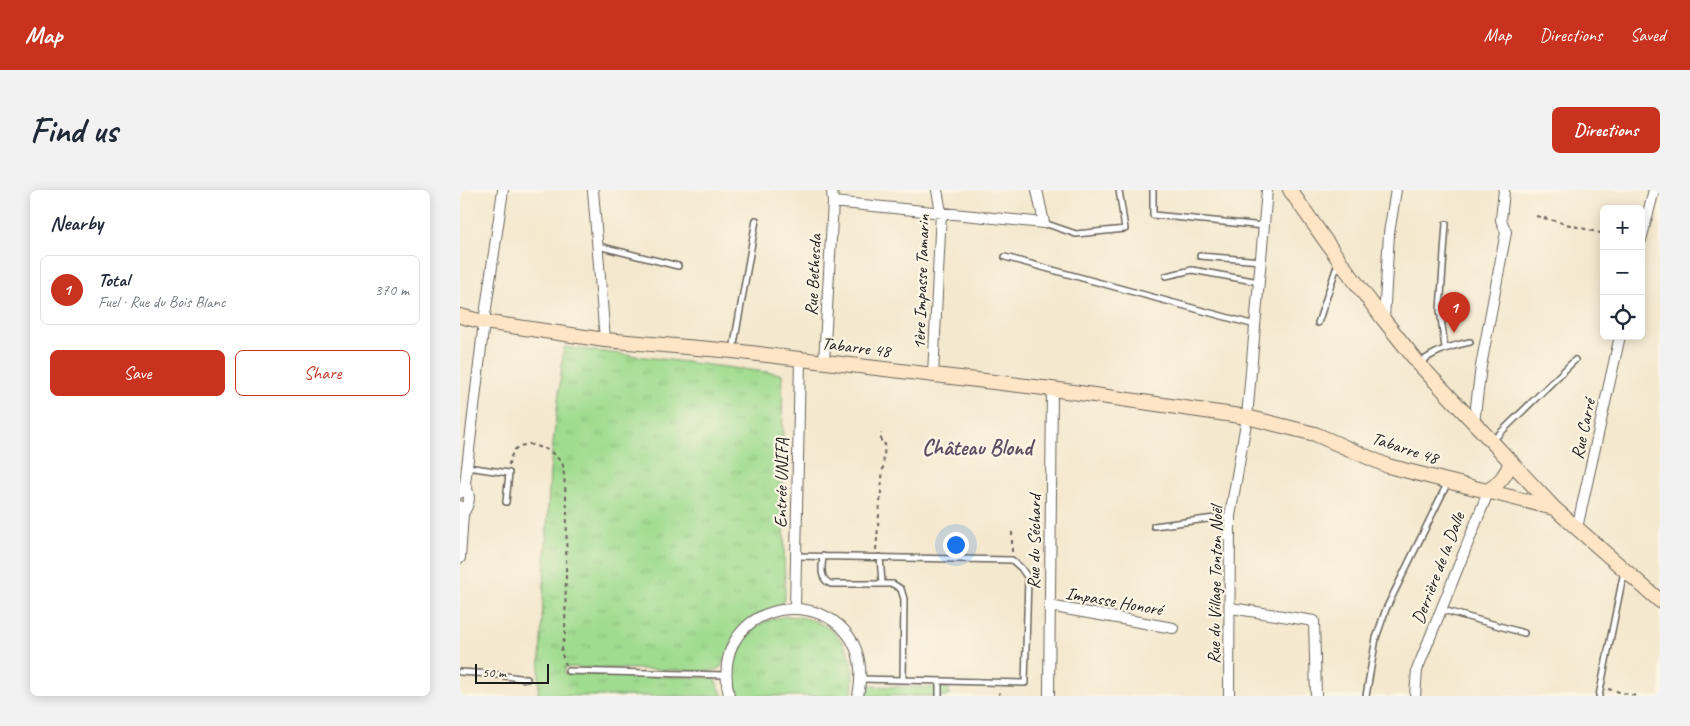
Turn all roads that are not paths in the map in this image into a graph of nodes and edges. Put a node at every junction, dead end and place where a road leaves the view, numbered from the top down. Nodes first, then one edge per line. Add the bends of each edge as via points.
1 (503, 190) edge
2 (593, 190) edge
3 (832, 190) edge
4 (937, 190) edge
5 (1037, 190) edge
6 (1119, 190) edge
7 (1153, 190) edge
8 (1267, 190) edge
9 (1290, 190) edge
10 (1396, 190) edge
11 (1504, 190) edge
12 (1654, 190) edge
13 (833, 202) junction
14 (941, 212) junction
15 (756, 220) dead end
16 (1044, 223) junction
17 (1446, 224) dead end
18 (1645, 225) edge
19 (1264, 226) junction
20 (597, 246) junction
21 (1005, 256) dead end
22 (1200, 256) dead end
23 (1339, 260) junction
24 (1261, 261) junction
25 (678, 266) dead end
26 (1166, 276) dead end
27 (1260, 282) junction
28 (460, 316) edge
29 (1384, 320) junction
30 (484, 322) junction
31 (1318, 323) dead end
32 (1256, 326) junction
33 (605, 340) junction
34 (1619, 340) edge
35 (1470, 342) dead end
36 (1445, 348) junction
37 (733, 352) junction
38 (800, 360) junction
39 (1575, 360) dead end
40 (824, 362) junction
41 (1419, 364) junction
42 (933, 375) junction
43 (1052, 389) junction
44 (1247, 417) junction
45 (1474, 424) junction
46 (1492, 442) junction
47 (1511, 461) junction
48 (463, 467) edge
49 (1448, 482) junction
50 (462, 489) edge
51 (1488, 490) junction
52 (506, 502) dead end
53 (1554, 508) junction
54 (462, 510) edge
55 (1230, 516) junction
56 (1154, 526) dead end
57 (1577, 528) junction
58 (796, 556) junction
59 (822, 556) junction
60 (878, 557) junction
61 (460, 558) edge
62 (1624, 571) junction
63 (882, 583) junction
64 (1660, 601) edge
65 (1049, 606) junction
66 (795, 608) junction
67 (1231, 608) junction
68 (1442, 610) junction
69 (1173, 628) dead end
70 (1524, 633) dead end
71 (568, 671) road end
72 (460, 672) edge
73 (726, 675) junction
74 (527, 679) dead end
75 (862, 679) junction
76 (903, 680) junction
77 (939, 681) junction
78 (729, 696) edge
79 (858, 696) edge
80 (938, 696) edge
81 (1049, 696) edge
82 (1229, 696) edge
83 (1316, 696) edge
84 (1366, 696) edge
85 (1415, 696) edge
86 (1599, 696) edge

1 - 30 street
2 - 20 street
3 - 13 street, Rue Bethesda
4 - 14 street, 1ère Impasse Tamarin
5 - 16 street
6 - 16 lane via 1125,229 1076,234
7 - 19 lane via 1153,215
8 - 19 street
9 - 23 street
10 - 29 street
11 - 45 street via 1501,220 1506,232 1481,366
12 - 18 street
13 - 14 street
13 - 40 street, Rue Bethesda
14 - 16 street
14 - 42 street, 1ère Impasse Tamarin
15 - 37 lane
17 - 36 lane via 1440,310
19 - 24 street
20 - 25 lane
20 - 33 street
21 - 32 lane
22 - 24 lane
23 - 29 street
23 - 31 lane
24 - 27 street
26 - 27 lane via 1192,270
27 - 32 street
28 - 30 street, Tabarre 48
29 - 41 street
30 - 33 street, Tabarre 48
30 - 48 street
32 - 44 street
33 - 37 street, Tabarre 48
34 - 57 street, Rue Carré
35 - 36 lane
36 - 41 lane
37 - 38 street, Tabarre 48
38 - 40 street, Tabarre 48
38 - 58 street, Entrée UNIFA
39 - 46 lane
40 - 42 street, Tabarre 48
41 - 45 street
42 - 43 street, Tabarre 48
43 - 44 street, Tabarre 48
43 - 65 street, Rue du Séchard
44 - 49 street, Tabarre 48 via 1315,434 1388,466
44 - 55 street, Rue du Village Tonton Noël
45 - 46 street
46 - 47 street
47 - 51 street, Derrière de la Dalle via 1504,477
47 - 53 street
48 - 50 street
48 - 52 lane via 509,473
49 - 51 street, Tabarre 48
49 - 84 lane via 1386,609 1376,638
50 - 54 street via 470,494 470,502
51 - 53 street, Tabarre 48
51 - 68 street, Derrière de la Dalle
53 - 57 street
54 - 61 street
55 - 56 lane
55 - 67 street, Rue du Village Tonton Noël
57 - 62 street
58 - 59 lane
58 - 66 street, Entrée UNIFA
59 - 60 lane
59 - 63 lane via 822,576 827,583
60 - 63 lane
60 - 77 lane via 1012,560 1028,578 1025,683
62 - 64 street
62 - 86 lane
63 - 76 lane via 897,585 903,594
65 - 69 street, Impasse Honoré
65 - 81 street, Rue du Séchard
66 - 73 street via 773,611 754,620 739,635 729,654
66 - 75 street via 816,612 835,622 850,638 859,658
67 - 82 street, Rue du Village Tonton Noël
67 - 83 street via 1314,621
68 - 70 lane
68 - 85 street, Derrière de la Dalle via 1417,670
71 - 73 lane
72 - 74 lane
73 - 78 street
75 - 76 lane
75 - 79 street
76 - 77 lane
77 - 80 lane

